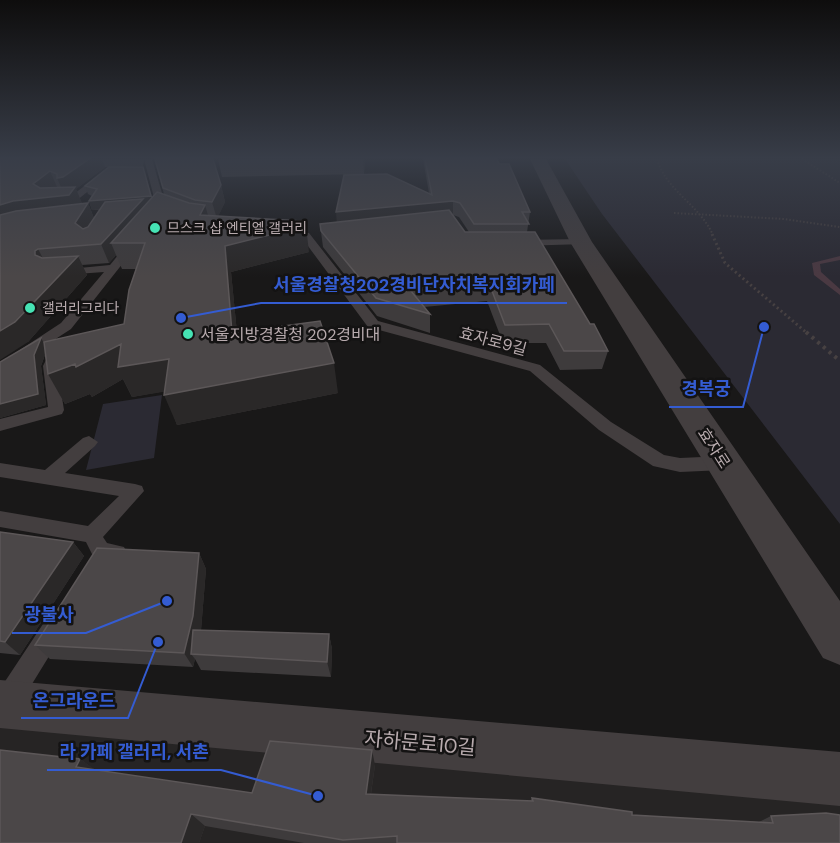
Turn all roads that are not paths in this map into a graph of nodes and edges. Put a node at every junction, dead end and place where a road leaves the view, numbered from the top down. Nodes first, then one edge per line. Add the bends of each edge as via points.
1 (70, 198) edge
2 (85, 198) edge
3 (155, 198) edge
4 (558, 198) edge
5 (179, 215) edge
6 (275, 231) edge
7 (141, 234) edge
8 (581, 242) junction
9 (504, 244) edge
10 (113, 268) junction
11 (52, 272) edge
12 (66, 326) junction
13 (0, 370) edge
14 (0, 425) edge
15 (89, 442) dead end
16 (724, 464) junction
17 (0, 470) edge
18 (47, 479) junction
19 (0, 519) edge
20 (94, 553) junction
21 (135, 554) edge
22 (65, 610) edge
23 (840, 642) edge
24 (3, 704) edge
25 (840, 779) edge

1 - 2 lane
3 - 5 lane via 157,212
4 - 8 street, 효자로
6 - 16 lane, 효자로9길 via 311,235 373,324 535,368 605,426 659,461 680,465
7 - 10 lane
8 - 9 lane
8 - 16 street, 효자로
10 - 11 lane
10 - 12 lane
12 - 13 lane
12 - 14 lane via 50,366 56,410
15 - 18 lane
16 - 23 street, 효자로
17 - 18 lane
18 - 20 lane via 135,491
19 - 20 lane
20 - 21 lane
22 - 24 lane
24 - 25 street, 자하문로10길

